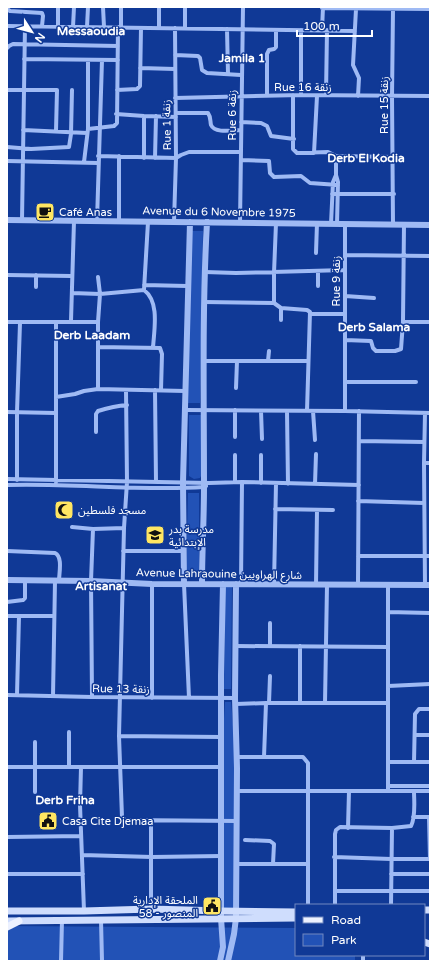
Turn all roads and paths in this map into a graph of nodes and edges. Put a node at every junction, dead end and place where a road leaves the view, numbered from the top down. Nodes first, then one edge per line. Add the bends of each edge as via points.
1 (58, 7) edge
2 (74, 7) edge
3 (88, 7) edge
4 (104, 7) edge
5 (121, 7) edge
6 (159, 7) edge
7 (185, 7) edge
8 (243, 7) edge
9 (322, 8) edge
10 (400, 8) edge
11 (7, 9) edge
12 (356, 9) junction
13 (393, 9) junction
14 (430, 9) edge
15 (7, 26) edge
16 (24, 26) junction
17 (42, 26) junction
18 (58, 26) junction
19 (73, 27) junction
20 (87, 27) junction
21 (104, 27) junction
22 (119, 27) junction
23 (141, 28) junction
24 (159, 28) junction
25 (175, 28) junction
26 (185, 28) junction
27 (227, 29) junction
28 (242, 29) junction
29 (276, 30) junction
30 (301, 30) junction
31 (324, 30) junction
32 (356, 31) junction
33 (24, 45) junction
34 (118, 46) junction
35 (7, 48) edge
36 (175, 55) junction
37 (24, 59) junction
38 (88, 60) junction
39 (102, 60) junction
40 (118, 60) junction
41 (140, 68) junction
42 (175, 69) junction
43 (228, 74) junction
44 (241, 75) junction
45 (7, 90) edge
46 (24, 90) junction
47 (72, 90) dead end
48 (117, 90) junction
49 (301, 95) junction
50 (267, 96) junction
51 (293, 96) junction
52 (318, 96) junction
53 (326, 96) junction
54 (358, 96) junction
55 (430, 96) edge
56 (241, 97) junction
57 (392, 97) junction
58 (175, 98) junction
59 (116, 114) junction
60 (176, 115) junction
61 (144, 116) junction
62 (156, 116) junction
63 (241, 122) junction
64 (100, 127) junction
65 (23, 130) junction
66 (241, 130) junction
67 (56, 131) junction
68 (87, 131) junction
69 (71, 132) junction
70 (294, 139) junction
71 (7, 147) edge
72 (23, 148) junction
73 (241, 152) junction
74 (314, 153) junction
75 (98, 156) junction
76 (120, 156) junction
77 (336, 156) junction
78 (393, 157) junction
79 (144, 158) junction
80 (156, 158) junction
81 (176, 158) junction
82 (241, 160) junction
83 (7, 161) edge
84 (23, 161) junction
85 (84, 162) junction
86 (98, 163) junction
87 (336, 175) junction
88 (332, 185) junction
89 (338, 185) junction
90 (332, 194) junction
91 (338, 194) junction
92 (394, 194) junction
93 (7, 220) edge
94 (22, 220) junction
95 (119, 220) junction
96 (74, 221) junction
97 (97, 221) junction
98 (148, 222) junction
99 (174, 222) junction
100 (190, 222) junction
101 (207, 222) junction
102 (240, 223) junction
103 (276, 223) junction
104 (317, 223) junction
105 (334, 224) junction
106 (345, 224) junction
107 (393, 224) junction
108 (404, 224) junction
109 (430, 225) edge
110 (316, 254) dead end
111 (345, 255) junction
112 (404, 256) junction
113 (430, 256) edge
114 (345, 270) junction
115 (318, 271) junction
116 (204, 272) junction
117 (274, 273) junction
118 (7, 275) edge
119 (36, 275) junction
120 (71, 276) junction
121 (98, 277) dead end
122 (187, 286) junction
123 (318, 286) dead end
124 (36, 288) dead end
125 (144, 288) junction
126 (72, 292) junction
127 (100, 294) junction
128 (345, 296) junction
129 (374, 298) dead end
130 (204, 302) junction
131 (274, 303) junction
132 (281, 308) junction
133 (310, 314) junction
134 (345, 314) junction
135 (281, 320) dead end
136 (71, 321) junction
137 (7, 322) edge
138 (56, 322) junction
139 (98, 322) junction
140 (403, 322) junction
141 (430, 322) edge
142 (20, 323) junction
143 (345, 340) junction
144 (98, 347) junction
145 (153, 348) junction
146 (269, 351) dead end
147 (203, 361) junction
148 (237, 361) junction
149 (268, 361) junction
150 (308, 361) junction
151 (345, 382) junction
152 (416, 382) dead end
153 (236, 388) dead end
154 (98, 389) junction
155 (126, 390) junction
156 (155, 390) junction
157 (161, 390) junction
158 (186, 390) junction
159 (56, 397) junction
160 (126, 405) junction
161 (186, 410) junction
162 (203, 410) junction
163 (235, 410) junction
164 (261, 411) junction
165 (287, 411) junction
166 (307, 411) junction
167 (313, 411) junction
168 (345, 411) junction
169 (359, 411) junction
170 (7, 412) edge
171 (18, 412) junction
172 (56, 413) junction
173 (428, 413) edge
174 (96, 432) dead end
175 (235, 438) dead end
176 (262, 439) dead end
177 (315, 440) dead end
178 (359, 441) junction
179 (424, 442) junction
180 (316, 454) dead end
181 (235, 455) dead end
182 (261, 455) dead end
183 (424, 463) junction
184 (430, 463) edge
185 (7, 479) edge
186 (17, 479) junction
187 (56, 480) junction
188 (127, 482) junction
189 (156, 482) junction
190 (235, 482) junction
191 (242, 482) junction
192 (261, 483) junction
193 (276, 483) junction
194 (206, 484) junction
195 (288, 484) junction
196 (315, 484) junction
197 (7, 485) edge
198 (17, 485) junction
199 (184, 485) junction
200 (359, 485) junction
201 (56, 486) junction
202 (127, 488) junction
203 (358, 501) junction
204 (424, 502) junction
205 (275, 509) junction
206 (317, 510) junction
207 (333, 510) dead end
208 (72, 527) dead end
209 (124, 528) junction
210 (93, 529) junction
211 (123, 550) junction
212 (7, 551) edge
213 (184, 551) junction
214 (358, 556) junction
215 (424, 556) junction
216 (430, 556) edge
217 (7, 580) edge
218 (25, 580) junction
219 (91, 580) junction
220 (57, 581) junction
221 (123, 582) junction
222 (152, 584) junction
223 (184, 584) junction
224 (202, 584) junction
225 (223, 584) junction
226 (238, 584) junction
227 (274, 585) junction
228 (316, 585) junction
229 (326, 585) junction
230 (358, 585) junction
231 (388, 585) junction
232 (428, 585) edge
233 (7, 602) edge
234 (388, 612) junction
235 (430, 613) edge
236 (7, 616) edge
237 (19, 616) junction
238 (54, 616) junction
239 (270, 623) dead end
240 (236, 646) junction
241 (270, 646) junction
242 (300, 646) junction
243 (326, 646) junction
244 (388, 648) junction
245 (270, 676) dead end
246 (430, 684) edge
247 (388, 686) junction
248 (7, 695) edge
249 (17, 696) junction
250 (53, 696) junction
251 (92, 697) junction
252 (120, 697) junction
253 (152, 698) junction
254 (189, 698) junction
255 (221, 699) junction
256 (235, 701) junction
257 (267, 703) junction
258 (300, 703) junction
259 (324, 703) junction
260 (388, 703) junction
261 (430, 709) edge
262 (69, 732) dead end
263 (415, 735) junction
264 (430, 735) edge
265 (119, 736) junction
266 (221, 737) junction
267 (34, 742) dead end
268 (237, 756) junction
269 (264, 757) junction
270 (388, 762) junction
271 (414, 762) junction
272 (430, 762) edge
273 (119, 766) junction
274 (7, 767) edge
275 (35, 767) junction
276 (69, 767) junction
277 (81, 767) junction
278 (221, 767) junction
279 (388, 786) junction
280 (430, 786) edge
281 (237, 791) junction
282 (308, 791) junction
283 (349, 791) junction
284 (388, 791) junction
285 (414, 791) junction
286 (430, 791) edge
287 (35, 792) dead end
288 (429, 817) edge
289 (413, 818) junction
290 (151, 820) junction
291 (221, 821) junction
292 (237, 821) junction
293 (348, 828) junction
294 (392, 828) junction
295 (81, 836) junction
296 (7, 837) edge
297 (245, 840) dead end
298 (82, 855) junction
299 (221, 856) junction
300 (152, 857) junction
301 (334, 857) junction
302 (391, 859) junction
303 (430, 859) edge
304 (236, 864) junction
305 (273, 864) junction
306 (308, 864) junction
307 (7, 874) edge
308 (83, 874) junction
309 (391, 874) junction
310 (430, 874) edge
311 (391, 890) junction
312 (334, 891) junction
313 (430, 891) edge
314 (308, 904) edge
315 (335, 904) edge
316 (391, 904) edge
317 (151, 909) junction
318 (7, 910) edge
319 (84, 912) junction
320 (295, 912) edge
321 (221, 915) junction
322 (236, 915) junction
323 (295, 918) edge
324 (19, 920) junction
325 (62, 920) junction
326 (101, 920) junction
327 (7, 921) edge
328 (7, 927) edge
329 (61, 961) edge
330 (102, 961) edge
331 (220, 961) edge
332 (228, 961) edge

1 - 18 street
2 - 19 street
3 - 20 street
4 - 21 street
5 - 22 street
6 - 24 street
7 - 26 street
8 - 28 street, Rue 6 زنقة
9 - 12 street
9 - 31 street
10 - 13 street
10 - 14 street
11 - 17 street via 10,12 42,13
12 - 13 street
12 - 32 street
13 - 57 street, Rue 15 زنقة
15 - 16 street
16 - 17 street
16 - 33 street
17 - 18 street
18 - 19 street
19 - 20 street
20 - 21 street
21 - 22 street
22 - 23 street
22 - 34 street
23 - 24 street
23 - 41 street
24 - 25 street
25 - 26 street
25 - 36 street, Rue 1 زنقة
26 - 27 street
27 - 28 street
27 - 43 street
28 - 29 street
28 - 44 street, Rue 6 زنقة
29 - 30 street
29 - 50 street via 276,47 266,54
30 - 31 street
30 - 49 street
31 - 32 street
31 - 53 street
32 - 54 street via 353,65 359,78
33 - 34 street
33 - 35 street via 13,44
33 - 37 street
34 - 40 street
36 - 42 street, Rue 1 زنقة
36 - 43 street via 198,56 204,72
37 - 38 street
37 - 46 street
38 - 39 street
38 - 68 street
39 - 40 street
39 - 64 street
40 - 48 street
41 - 42 street
41 - 48 street via 140,86 137,89
42 - 58 street, Rue 1 زنقة
43 - 44 street
44 - 56 street, Rue 6 زنقة
45 - 46 street
46 - 65 street
46 - 67 street via 57,90
47 - 69 street
48 - 59 street
49 - 51 street, Rue 16 زنقة
49 - 52 street, Rue 16 زنقة
50 - 51 street, Rue 16 زنقة
50 - 56 street, Rue 16 زنقة
51 - 70 street
52 - 53 street, Rue 16 زنقة
52 - 74 street
53 - 54 street, Rue 16 زنقة
54 - 57 street, Rue 16 زنقة
55 - 57 street, Rue 16 زنقة
56 - 58 street, Rue 16 زنقة
56 - 63 street, Rue 6 زنقة
57 - 78 street, Rue 15 زنقة
58 - 60 street, Rue 1 زنقة
59 - 61 street
59 - 64 street via 116,125
60 - 62 street
60 - 66 street via 208,113 211,126 216,130
60 - 81 street, Rue 1 زنقة
61 - 62 street
61 - 79 street
62 - 80 street
63 - 66 street, Rue 6 زنقة
63 - 70 street via 261,123 267,126 271,136
64 - 68 street
64 - 75 street
65 - 67 street
65 - 72 street
66 - 73 street, Rue 6 زنقة
67 - 69 street
68 - 69 street
68 - 85 street
69 - 72 street via 68,148
70 - 74 street via 293,149 297,153
71 - 72 street
72 - 84 street
73 - 81 street via 189,152
73 - 82 street, Rue 6 زنقة
74 - 77 street via 328,152
75 - 76 street
75 - 86 street
76 - 79 street
76 - 95 street
77 - 78 street
77 - 87 street
78 - 92 street, Rue 15 زنقة
79 - 80 street
80 - 81 street
81 - 99 street, Rue 1 زنقة
82 - 88 street via 269,162 270,173 274,177 301,176 310,183
82 - 102 street, Rue 6 زنقة
83 - 84 street
84 - 85 street
84 - 94 street
85 - 86 street
86 - 97 street
87 - 88 street
87 - 89 street
88 - 89 street
88 - 90 street
89 - 91 street
90 - 91 street
90 - 105 street
91 - 92 street
91 - 105 street
92 - 107 street, Rue 15 زنقة
93 - 94 street, Avenue du 6 Novembre 1975
94 - 96 street, Avenue du 6 Novembre 1975
95 - 97 street, Avenue du 6 Novembre 1975
95 - 98 street, Avenue du 6 Novembre 1975
96 - 97 street, Avenue du 6 Novembre 1975
96 - 120 street
98 - 99 street, Avenue du 6 Novembre 1975
98 - 125 street
99 - 100 street, Avenue du 6 Novembre 1975
100 - 101 street, Avenue du 6 Novembre 1975
100 - 122 street
101 - 102 street, Avenue du 6 Novembre 1975
101 - 116 street
102 - 103 street, Avenue du 6 Novembre 1975
103 - 104 street, Avenue du 6 Novembre 1975
103 - 117 street
104 - 105 street, Avenue du 6 Novembre 1975
104 - 110 street
105 - 106 street, Avenue du 6 Novembre 1975
106 - 107 street, Avenue du 6 Novembre 1975
106 - 111 street, Rue 9 زنقة
107 - 108 street, Avenue du 6 Novembre 1975
108 - 109 street, Avenue du 6 Novembre 1975
108 - 112 street
111 - 112 street
111 - 114 street, Rue 9 زنقة
112 - 113 street
112 - 140 street
114 - 115 street
114 - 128 street, Rue 9 زنقة
115 - 117 street
115 - 123 street
116 - 117 street
116 - 130 street
117 - 131 street
118 - 119 street
119 - 120 street
119 - 124 street
120 - 126 street
121 - 127 street
122 - 125 street
122 - 158 street
125 - 127 street
125 - 145 street via 152,298 155,317
126 - 127 street
126 - 136 street
127 - 139 street
128 - 129 street
128 - 134 street, Rue 9 زنقة
130 - 131 street
130 - 147 street
131 - 132 street
132 - 133 street via 307,310
132 - 135 street
133 - 134 street
133 - 150 street
134 - 143 street, Rue 9 زنقة
136 - 138 street
136 - 139 street
137 - 142 street
138 - 142 street
138 - 159 street
139 - 144 street
140 - 141 street
140 - 143 street via 402,346 399,351 376,351 371,341
142 - 171 street
143 - 151 street, Rue 9 زنقة
144 - 145 street
144 - 154 street
145 - 157 street via 158,348 162,354
146 - 149 street
147 - 148 street
147 - 162 street
148 - 149 street
148 - 153 street
149 - 150 street
150 - 166 street
151 - 152 street
151 - 168 street, Rue 9 زنقة
154 - 155 street
154 - 159 street
155 - 156 street
155 - 160 street
156 - 157 street
156 - 189 street
157 - 158 street
158 - 161 street
159 - 172 street
160 - 174 street via 98,411
160 - 188 street
161 - 162 street
161 - 199 street
162 - 163 street
162 - 194 street
163 - 164 street
163 - 175 street
164 - 165 street
164 - 176 street
165 - 166 street
165 - 195 street
166 - 167 street
167 - 168 street
167 - 177 street
168 - 169 street
169 - 173 street
169 - 178 street
170 - 171 street
171 - 172 street
171 - 186 street
172 - 187 street
173 - 179 street
178 - 179 street
178 - 200 street
179 - 183 street
180 - 196 street
181 - 190 street
182 - 192 street
183 - 184 street
183 - 204 street
185 - 186 street
186 - 187 street
186 - 198 street
187 - 188 street
187 - 201 street
188 - 189 street
188 - 202 street
189 - 199 street
190 - 191 street
190 - 194 street
191 - 192 street
191 - 226 street
192 - 193 street
193 - 195 street
193 - 205 street
194 - 199 street
194 - 224 street
195 - 196 street
196 - 200 street
197 - 198 street
198 - 201 street
199 - 202 street
199 - 213 street
200 - 203 street
201 - 202 street
202 - 209 street
203 - 204 street
203 - 214 street
204 - 215 street
205 - 206 street
205 - 227 street
206 - 207 street
206 - 228 street
208 - 210 street
209 - 210 street
209 - 211 street
210 - 219 street
211 - 213 street
211 - 221 street
212 - 220 street via 58,554 60,558
213 - 223 street
214 - 215 street
214 - 230 street
215 - 216 street
215 - 232 street
217 - 218 street, Avenue Lahraouine شارع الهراويين
218 - 220 street, Avenue Lahraouine شارع الهراويين
218 - 233 street via 23,600
219 - 220 street, Avenue Lahraouine شارع الهراويين
219 - 221 street, Avenue Lahraouine شارع الهراويين
219 - 251 street
220 - 238 street
221 - 222 street, Avenue Lahraouine شارع الهراويين
221 - 252 street
222 - 223 street, Avenue Lahraouine شارع الهراويين
222 - 253 street
223 - 224 street, Avenue Lahraouine شارع الهراويين
223 - 254 street
224 - 225 street, Avenue Lahraouine شارع الهراويين
225 - 226 street, Avenue Lahraouine شارع الهراويين
225 - 255 street
226 - 227 street, Avenue Lahraouine شارع الهراويين
226 - 240 street
227 - 228 street, Avenue Lahraouine شارع الهراويين
228 - 229 street, Avenue Lahraouine شارع الهراويين
229 - 230 street, Avenue Lahraouine شارع الهراويين
229 - 243 street
230 - 231 street, Avenue Lahraouine شارع الهراويين
231 - 232 street, Avenue Lahraouine شارع الهراويين
231 - 234 street
234 - 235 street
234 - 244 street
236 - 237 street
237 - 238 street
237 - 249 street
238 - 250 street
239 - 241 street
240 - 241 street
240 - 256 street
241 - 242 street
242 - 243 street
242 - 258 street
243 - 244 street
243 - 259 street
244 - 247 street
245 - 257 street
246 - 247 street
247 - 260 street
248 - 249 street, Rue 13 زنقة
249 - 250 street, Rue 13 زنقة
250 - 251 street, Rue 13 زنقة
251 - 252 street, Rue 13 زنقة
252 - 253 street, Rue 13 زنقة
252 - 265 street
253 - 254 street, Rue 13 زنقة
254 - 255 street, Rue 13 زنقة
255 - 256 street, Rue 13 زنقة
255 - 266 street
256 - 257 street, Rue 13 زنقة
256 - 268 street
257 - 258 street, Rue 13 زنقة
257 - 269 street
258 - 259 street, Rue 13 زنقة
259 - 260 street, Rue 13 زنقة
260 - 270 street
261 - 263 street via 419,709 416,712
262 - 276 street
263 - 264 street
263 - 271 street
265 - 266 street
265 - 273 street
266 - 278 street
267 - 275 street
268 - 269 street
268 - 281 street
269 - 282 street via 303,757 308,763
270 - 271 street
270 - 279 street
271 - 272 street
273 - 277 street
273 - 278 street
273 - 290 street via 122,817 125,820
274 - 275 street
275 - 276 street
275 - 287 street
276 - 277 street
277 - 295 street
278 - 291 street
279 - 280 street
279 - 284 street
281 - 282 street
281 - 292 street
282 - 283 street
282 - 306 street
283 - 284 street
283 - 293 street
284 - 285 street
285 - 286 street
285 - 289 street
288 - 289 street
288 - 303 street
289 - 294 street via 411,826
290 - 291 street
290 - 300 street
291 - 292 street
291 - 299 street
292 - 304 street
293 - 294 street
293 - 301 street via 336,830
294 - 302 street
295 - 296 street
295 - 298 street
297 - 305 street via 273,842
298 - 300 street
298 - 308 street
299 - 300 street
299 - 321 street
300 - 317 street
301 - 302 street
301 - 312 street
302 - 303 street
302 - 309 street
304 - 305 street
304 - 322 street
305 - 306 street
306 - 314 street
307 - 308 street
308 - 319 street
309 - 310 street
309 - 311 street
311 - 312 street
311 - 313 street
311 - 316 street
312 - 315 street
317 - 319 main road
317 - 321 main road
318 - 319 main road
320 - 322 main road
321 - 322 main road
321 - 326 main road
321 - 331 street via 223,942
322 - 323 main road
322 - 332 street
324 - 325 main road
324 - 327 main road
324 - 328 main road
325 - 326 main road
325 - 329 street
326 - 330 street

